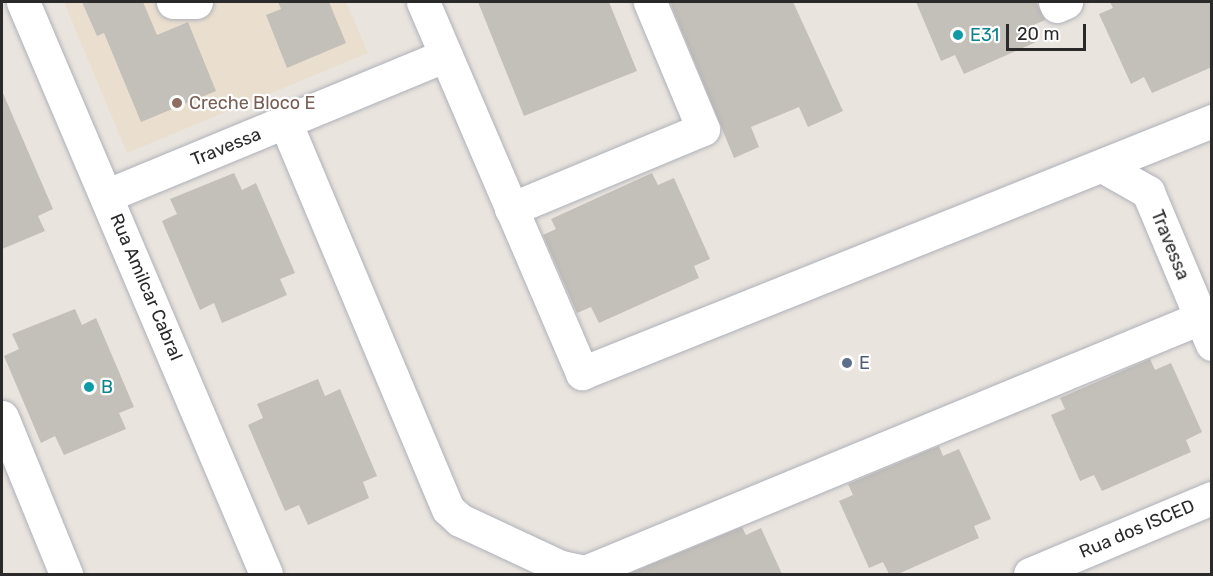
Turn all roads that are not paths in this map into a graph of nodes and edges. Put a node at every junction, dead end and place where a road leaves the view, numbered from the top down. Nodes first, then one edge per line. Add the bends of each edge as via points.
1 (173, 2) edge
2 (196, 2) edge
3 (423, 2) edge
4 (650, 2) edge
5 (1055, 2) edge
6 (1066, 2) edge
7 (18, 13) edge
8 (444, 56) junction
9 (1212, 121) edge
10 (286, 123) junction
11 (1157, 145) junction
12 (1104, 166) junction
13 (1148, 192) junction
14 (108, 195) junction
15 (511, 209) junction
16 (1208, 325) edge
17 (2, 417) edge
18 (1212, 498) edge
19 (66, 574) edge
20 (266, 574) edge
21 (1030, 574) edge

1 - 2 street
3 - 8 street
4 - 15 street via 702,129
5 - 6 street via 1057,6
7 - 14 street, Rua Amilcar Cabral
8 - 10 street, Travessa
8 - 15 street
9 - 11 street
10 - 14 street, Travessa
10 - 16 street via 448,509 460,520 561,567 585,572
11 - 12 street
11 - 13 street
12 - 13 street, Travessa
12 - 15 street via 582,373
13 - 16 street, Travessa
14 - 20 street, Rua Amilcar Cabral
17 - 19 street
18 - 21 street, Rua dos ISCED

